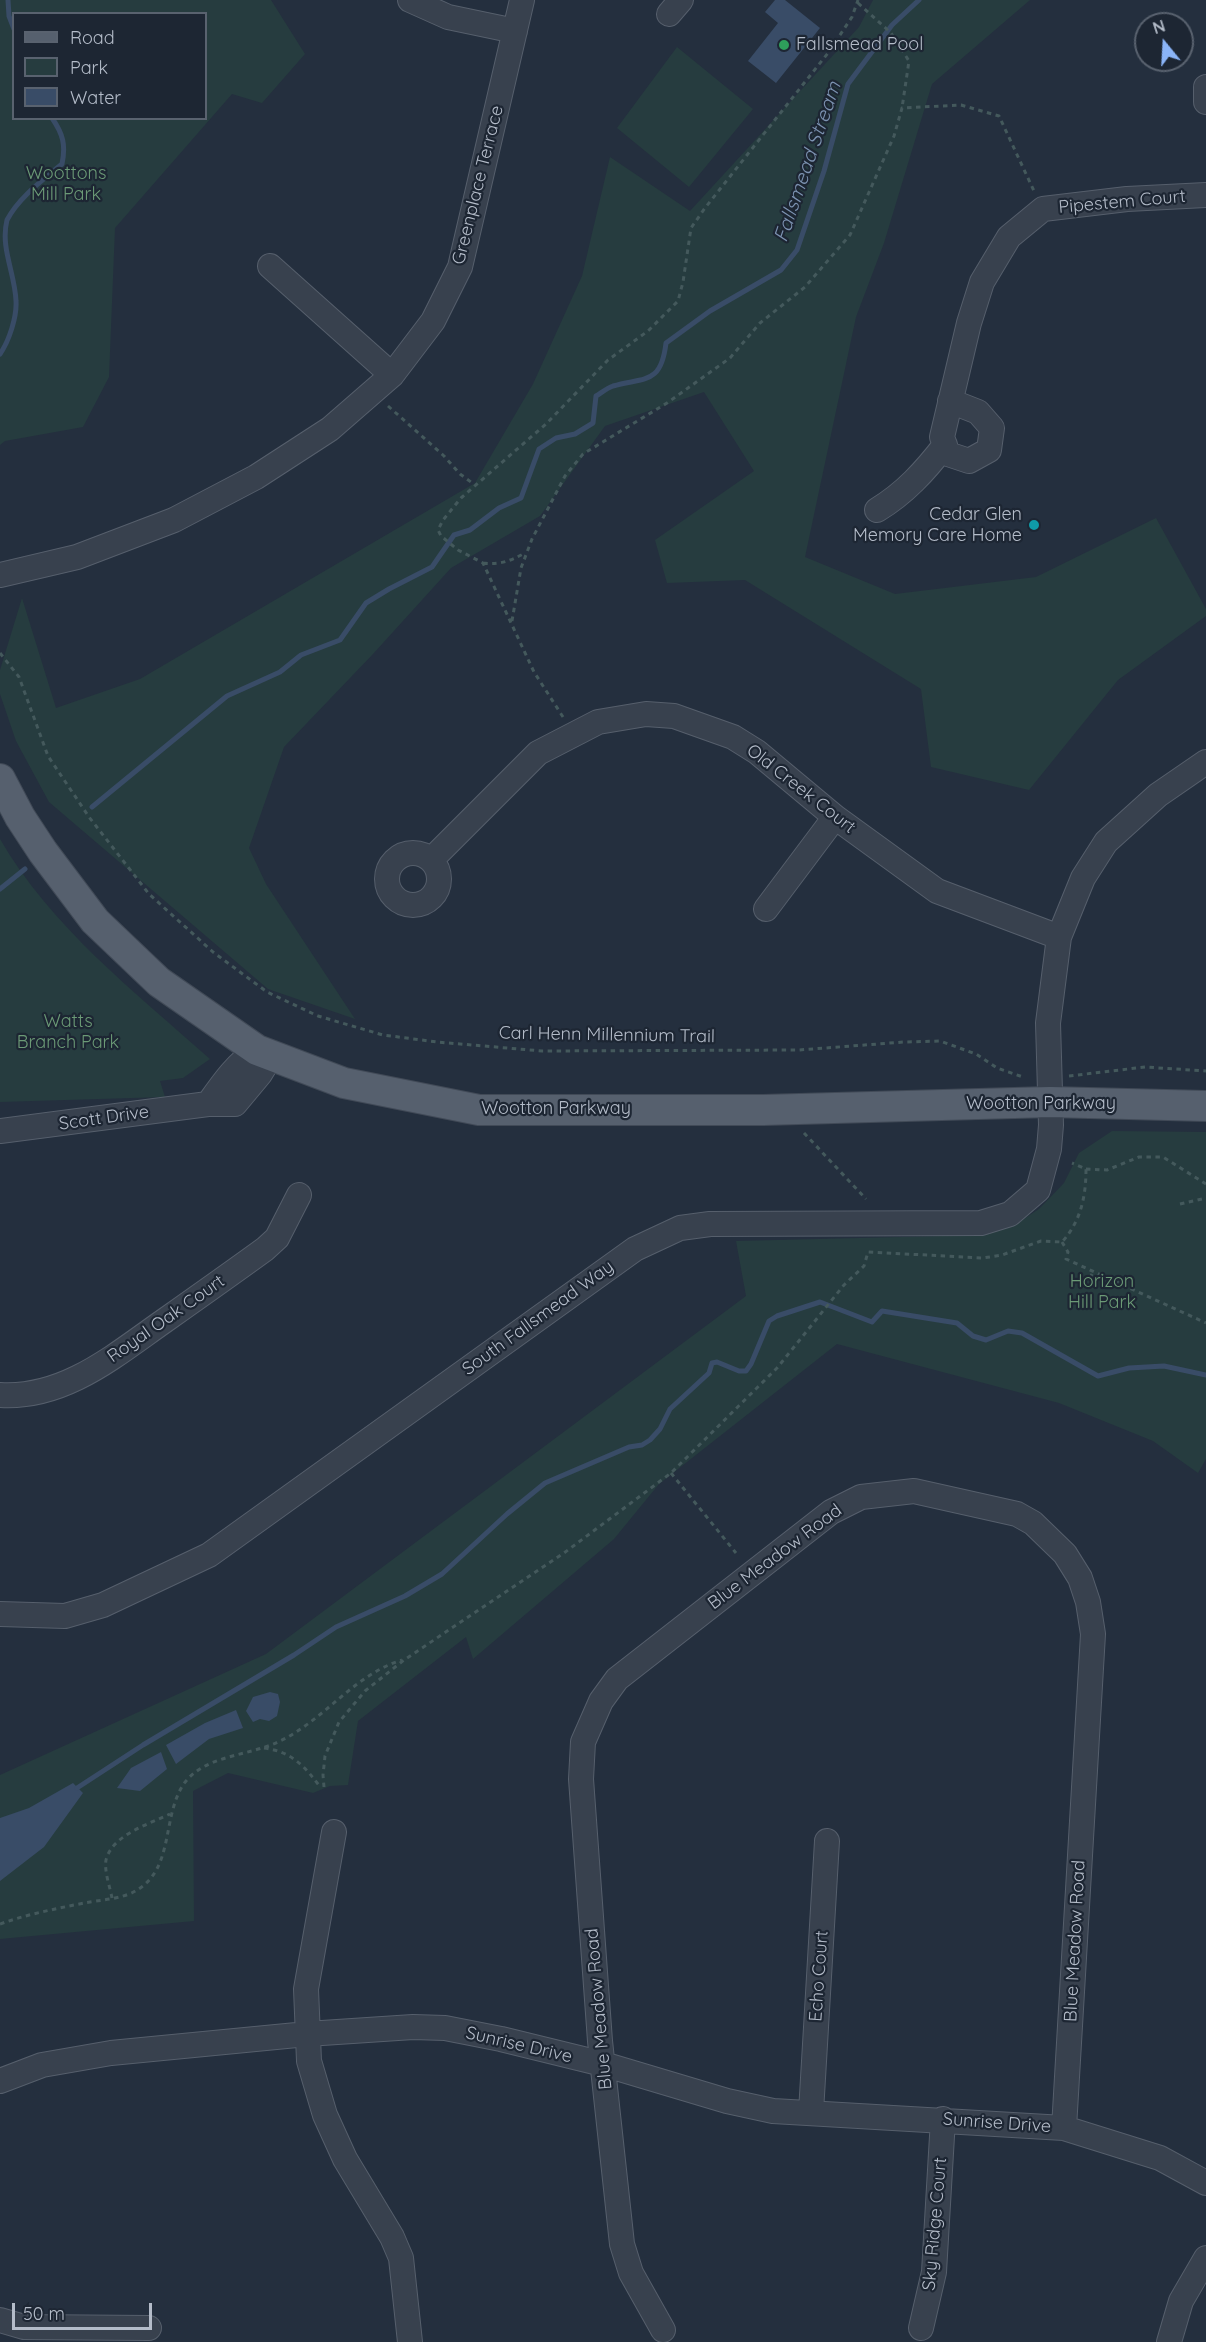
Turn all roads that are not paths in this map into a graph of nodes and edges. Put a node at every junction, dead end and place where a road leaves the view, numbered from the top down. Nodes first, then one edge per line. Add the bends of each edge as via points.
1 (410, 0) edge
2 (522, 0) edge
3 (515, 31) junction
4 (1206, 87) edge
5 (1206, 102) edge
6 (1206, 195) edge
7 (270, 266) dead end
8 (392, 375) junction
9 (950, 401) junction
10 (945, 445) junction
11 (877, 510) dead end
12 (0, 575) edge
13 (1206, 762) edge
14 (0, 778) edge
15 (835, 817) junction
16 (431, 860) dead end
17 (766, 909) dead end
18 (1059, 938) junction
19 (264, 1053) junction
20 (1050, 1090) junction
21 (1206, 1106) edge
22 (0, 1131) edge
23 (299, 1195) dead end
24 (0, 1395) edge
25 (0, 1614) edge
26 (334, 1832) dead end
27 (827, 1841) dead end
28 (307, 2034) junction
29 (603, 2064) junction
30 (0, 2081) edge
31 (811, 2112) junction
32 (943, 2119) junction
33 (1064, 2128) junction
34 (1206, 2183) edge
35 (1206, 2258) edge
36 (0, 2320) edge
37 (149, 2328) dead end
38 (921, 2328) dead end
39 (663, 2330) dead end
40 (410, 2342) edge
41 (1169, 2342) edge

1 - 3 street via 448,16
2 - 3 street, Greenplace Terrace
3 - 8 street, Greenplace Terrace via 460,267 433,321
4 - 5 street
6 - 9 street, Pipestem Court via 1043,209 1009,237 982,282
7 - 8 street
8 - 12 street, Greenplace Terrace via 330,429 256,477 174,520 77,557
9 - 10 street, Pipestem Court via 942,436
9 - 10 street via 978,412 992,428 989,450 969,461 948,454
10 - 11 street via 900,496
13 - 18 street, South Fallsmead Way via 1158,795 1106,842 1083,878
14 - 19 main road, Wootton Parkway via 43,852 95,921 159,982
15 - 16 street, Old Creek Court via 758,752 733,737 674,716 646,714 598,722 538,753
15 - 17 street
15 - 18 street, Old Creek Court via 937,891
18 - 20 street, South Fallsmead Way via 1048,1023
19 - 20 main road, Wootton Parkway via 344,1083 479,1110 763,1110
19 - 22 street, Scott Drive via 260,1074 235,1104 208,1104
20 - 21 main road, Wootton Parkway
20 - 25 street, South Fallsmead Way via 1049,1149 1038,1190 1011,1214 981,1224 710,1224 680,1228 635,1249 209,1555 103,1605 65,1616
23 - 24 street, Royal Oak Court via 277,1238 265,1249 88,1374 47,1391
26 - 28 street via 306,1989
27 - 31 street, Echo Court
28 - 29 street, Sunrise Drive via 445,2028
28 - 30 street, Sunrise Drive via 111,2053 42,2065
28 - 40 street via 309,2061 325,2115 400,2258
29 - 31 street, Sunrise Drive via 727,2101 773,2111
29 - 33 street, Blue Meadow Road via 581,1779 583,1742 601,1701 617,1679 831,1512 861,1497 914,1491 1017,1514 1033,1523 1065,1554 1080,1578 1088,1602 1093,1634
29 - 39 street, Blue Meadow Road via 621,2244 631,2273
31 - 32 street, Sunrise Drive
32 - 33 street, Sunrise Drive
32 - 38 street, Sky Ridge Court via 934,2272
33 - 34 street, Sunrise Drive via 1160,2158
35 - 41 street via 1181,2301
36 - 37 street via 24,2326

